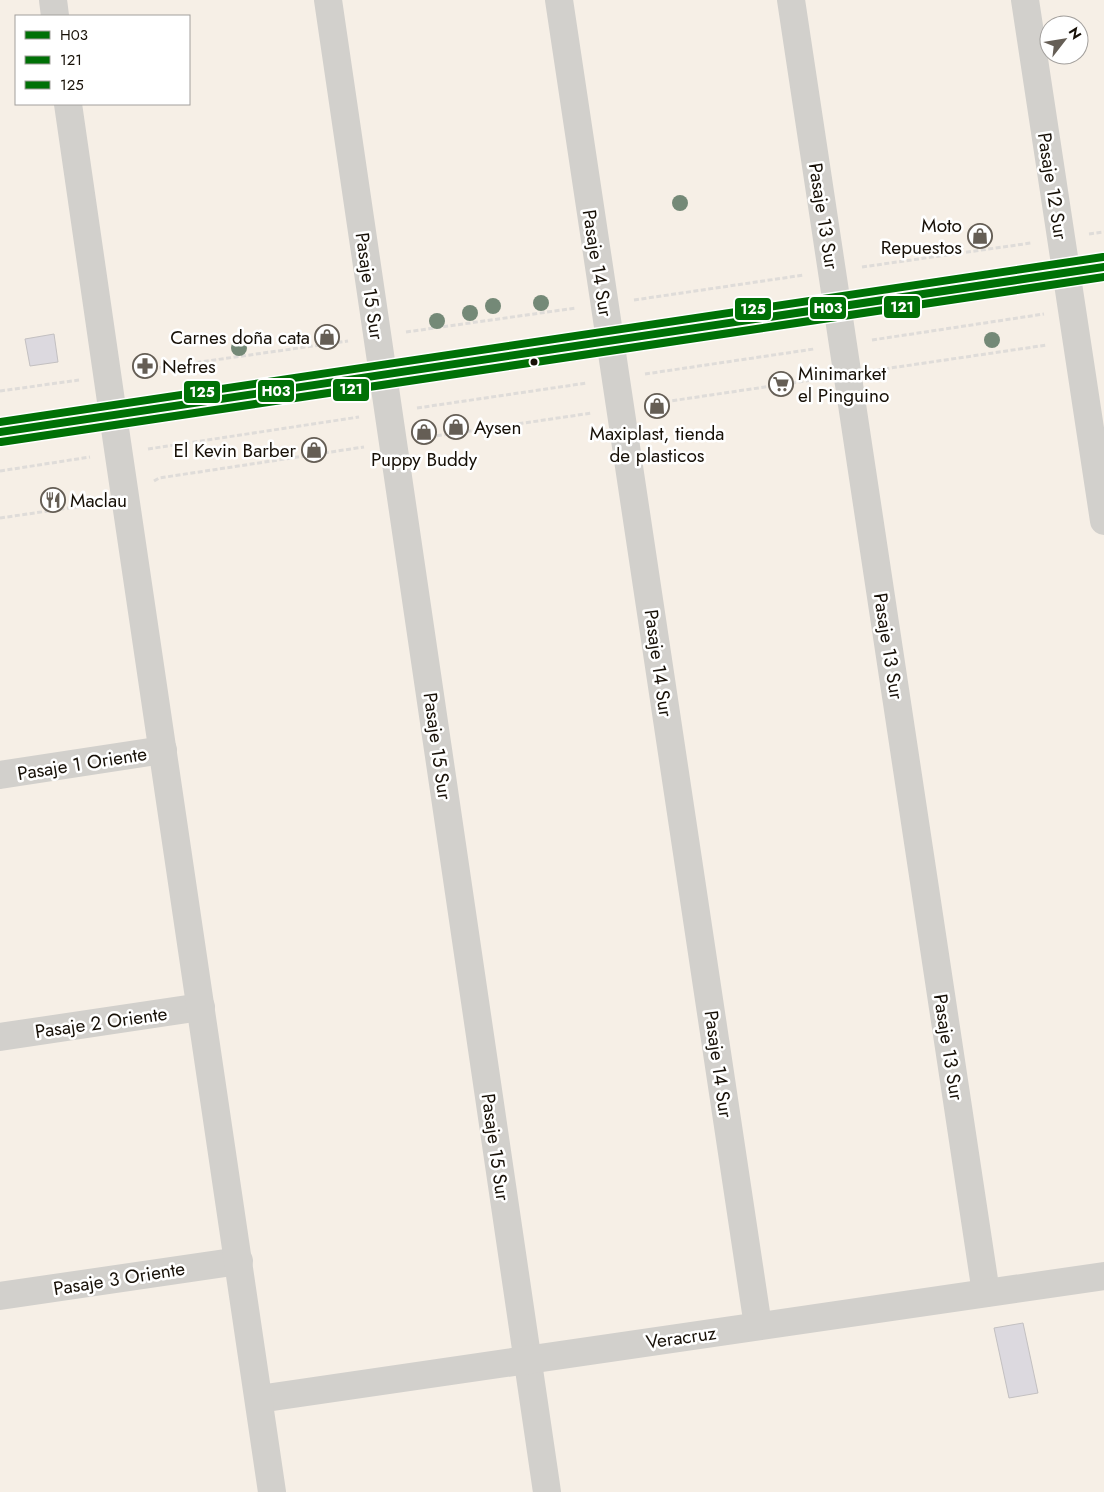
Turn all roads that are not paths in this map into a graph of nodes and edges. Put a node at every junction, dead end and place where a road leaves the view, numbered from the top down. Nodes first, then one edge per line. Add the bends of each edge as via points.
1 (53, 0) edge
2 (328, 0) edge
3 (559, 0) edge
4 (791, 0) edge
5 (1025, 0) edge
6 (55, 15) edge
7 (68, 105) edge
8 (1104, 268) edge
9 (1066, 273) junction
10 (838, 307) junction
11 (610, 341) junction
12 (383, 375) junction
13 (113, 415) junction
14 (0, 432) edge
15 (1104, 521) edge
16 (163, 750) junction
17 (0, 775) edge
18 (201, 1007) junction
19 (0, 1037) edge
20 (239, 1260) junction
21 (1104, 1276) edge
22 (986, 1293) junction
23 (0, 1296) edge
24 (758, 1326) junction
25 (528, 1360) junction
26 (259, 1399) junction
27 (272, 1492) edge
28 (547, 1492) edge

1 - 6 street
2 - 12 street, Pasaje 15 Sur
3 - 11 street, Pasaje 14 Sur
4 - 10 street, Pasaje 13 Sur
5 - 9 street, Pasaje 12 Sur
7 - 13 street
8 - 9 street
9 - 10 street
9 - 15 street, Pasaje 12 Sur
10 - 11 street
10 - 22 street, Pasaje 13 Sur
11 - 12 street
11 - 24 street, Pasaje 14 Sur
12 - 13 street
12 - 25 street, Pasaje 15 Sur
13 - 14 street
13 - 16 street
16 - 17 street, Pasaje 1 Oriente
16 - 18 street
18 - 19 street, Pasaje 2 Oriente
18 - 20 street
20 - 23 street, Pasaje 3 Oriente
20 - 26 street
21 - 22 street, Veracruz
22 - 24 street, Veracruz
24 - 25 street, Veracruz
25 - 26 street, Veracruz
25 - 28 street, Pasaje 15 Sur
26 - 27 street

